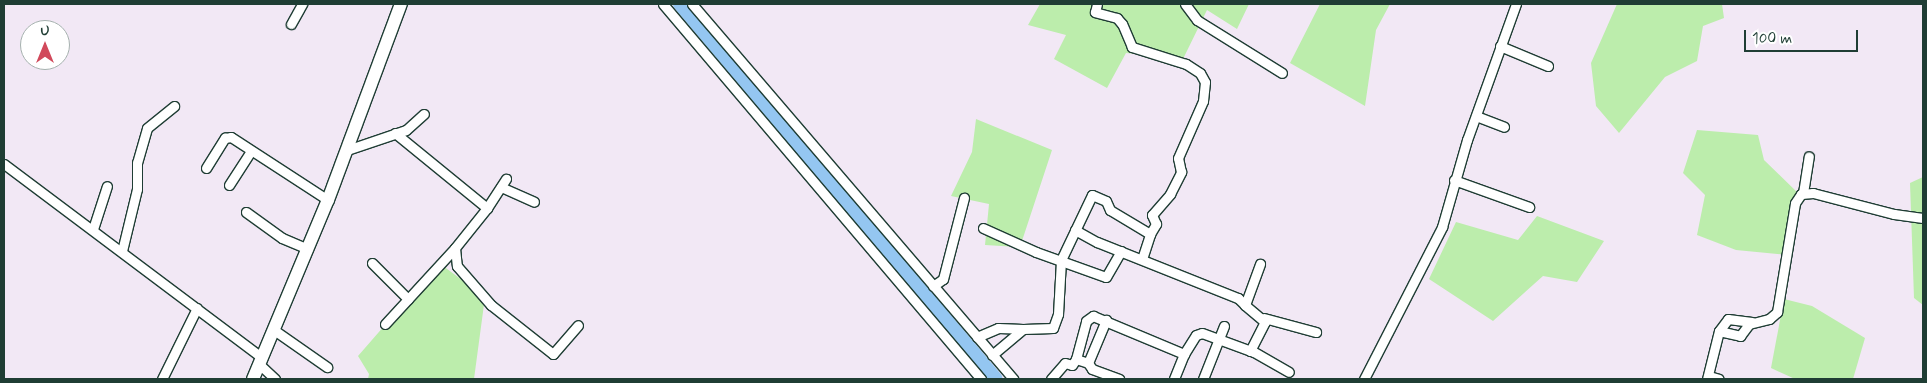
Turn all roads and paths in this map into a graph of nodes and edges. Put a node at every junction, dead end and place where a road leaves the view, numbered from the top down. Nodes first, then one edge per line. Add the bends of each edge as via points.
1 (302, 4) edge
2 (400, 4) edge
3 (663, 4) edge
4 (692, 4) edge
5 (1097, 4) edge
6 (1185, 4) edge
7 (1516, 4) edge
8 (291, 24) dead end
9 (1500, 46) junction
10 (1548, 66) dead end
11 (1282, 73) dead end
12 (174, 106) dead end
13 (424, 114) dead end
14 (1476, 116) junction
15 (1504, 127) dead end
16 (395, 133) junction
17 (251, 150) junction
18 (347, 150) junction
19 (1810, 156) dead end
20 (4, 164) edge
21 (206, 168) dead end
22 (1454, 180) junction
23 (229, 185) dead end
24 (107, 186) dead end
25 (1803, 194) junction
26 (964, 198) dead end
27 (328, 200) junction
28 (534, 202) dead end
29 (1529, 207) dead end
30 (488, 208) junction
31 (246, 212) dead end
32 (1923, 218) edge
33 (983, 228) dead end
34 (93, 229) junction
35 (1075, 230) junction
36 (1150, 234) junction
37 (455, 248) junction
38 (308, 249) junction
39 (122, 251) junction
40 (1121, 251) junction
41 (1142, 259) junction
42 (1061, 260) junction
43 (372, 263) dead end
44 (1260, 264) dead end
45 (933, 286) junction
46 (408, 298) junction
47 (1245, 305) junction
48 (197, 308) junction
49 (1264, 318) junction
50 (1106, 320) junction
51 (1752, 322) junction
52 (385, 324) dead end
53 (578, 324) dead end
54 (1224, 326) dead end
55 (1023, 329) junction
56 (274, 330) junction
57 (1719, 331) junction
58 (1316, 332) dead end
59 (977, 337) junction
60 (1219, 338) junction
61 (1250, 351) junction
62 (1184, 354) junction
63 (992, 355) junction
64 (1076, 359) junction
65 (261, 361) junction
66 (1088, 363) junction
67 (328, 367) dead end
68 (1289, 372) dead end
69 (1708, 377) edge
70 (162, 379) edge
71 (253, 379) edge
72 (275, 379) edge
73 (981, 379) edge
74 (1013, 379) edge
75 (1051, 379) edge
76 (1119, 379) edge
77 (1174, 379) edge
78 (1202, 379) edge
79 (1364, 379) edge
80 (1719, 379) edge

1 - 8 street
2 - 18 main road
3 - 73 street
4 - 45 street
5 - 36 street via 1095,12 1118,18 1130,45 1186,64 1200,73 1205,82 1203,100 1178,158 1181,172 1170,194 1152,216 1156,224
6 - 11 street via 1197,20
7 - 9 street
9 - 10 street
9 - 14 street
12 - 39 street via 158,115 147,128 137,163 137,189
13 - 16 street via 416,124
14 - 15 street
14 - 22 street
16 - 18 street
16 - 30 street
17 - 21 street via 227,137
17 - 23 street
17 - 27 street
18 - 27 main road
19 - 25 street
20 - 34 street
22 - 29 street
22 - 79 street via 1442,226
24 - 34 street
25 - 32 street via 1813,193 1894,214
25 - 51 street via 1795,203 1777,312 1769,319
26 - 45 street via 943,279
27 - 38 main road
28 - 30 street via 504,183
30 - 37 street
31 - 38 street via 282,238
33 - 42 street
34 - 39 street
35 - 36 street via 1094,195 1110,203 1110,210
35 - 40 street
35 - 42 street
36 - 41 street
37 - 46 street
37 - 53 street via 457,266 491,305 553,354
38 - 56 main road
39 - 48 street
40 - 41 street
40 - 42 street via 1106,277
41 - 47 street via 1238,298
42 - 55 street via 1058,314 1053,328
43 - 46 street
44 - 47 street
45 - 59 street
46 - 52 street
47 - 49 street
48 - 65 street
48 - 70 street
49 - 58 street
49 - 61 street via 1265,323
50 - 62 street
50 - 64 street via 1088,316
50 - 66 street
51 - 57 street via 1728,319
51 - 57 street via 1740,336
54 - 60 street
55 - 59 street via 998,328
55 - 63 street
56 - 65 main road
56 - 67 street
57 - 69 street
59 - 63 street
60 - 61 street
60 - 62 street via 1198,332
60 - 78 street
61 - 68 street
62 - 77 street
63 - 74 street
64 - 66 street
64 - 75 street via 1072,365 1061,365
65 - 71 main road
65 - 72 street
66 - 76 street via 1092,369
69 - 80 street

